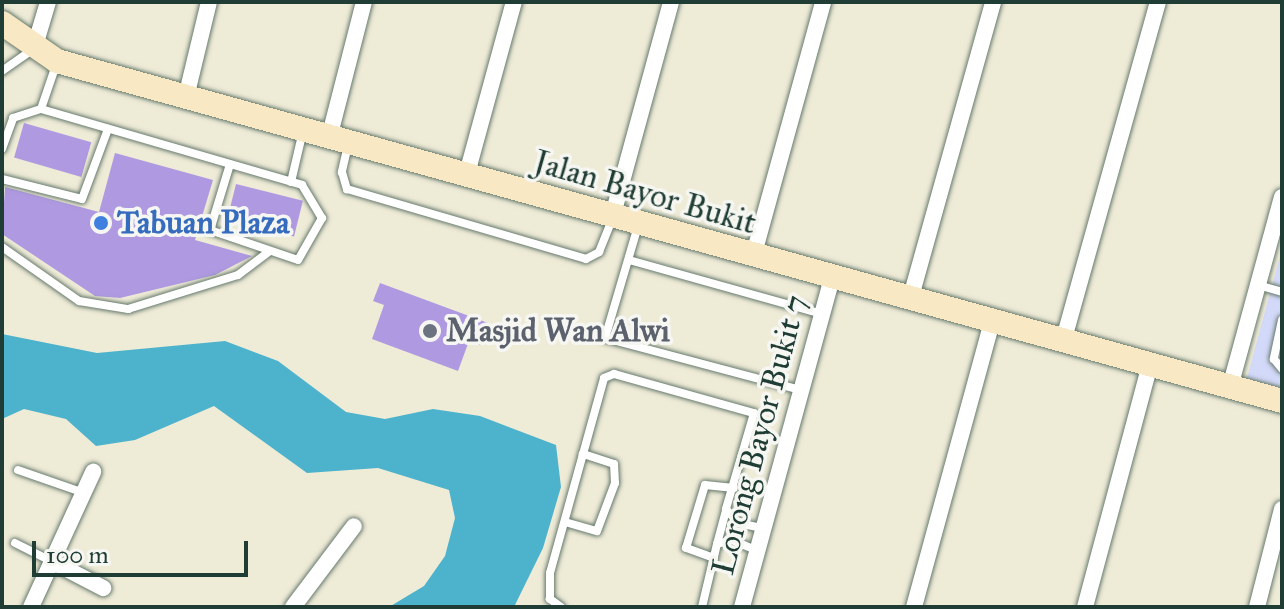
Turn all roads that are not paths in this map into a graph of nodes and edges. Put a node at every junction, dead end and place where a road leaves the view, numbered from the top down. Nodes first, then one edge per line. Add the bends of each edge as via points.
1 (48, 2) edge
2 (209, 2) edge
3 (364, 2) edge
4 (514, 2) edge
5 (671, 2) edge
6 (823, 2) edge
7 (993, 2) edge
8 (1158, 2) edge
9 (2, 23) edge
10 (34, 49) junction
11 (57, 61) junction
12 (2, 71) edge
13 (186, 97) junction
14 (41, 109) junction
15 (108, 129) junction
16 (303, 131) junction
17 (338, 141) junction
18 (2, 149) edge
19 (230, 164) junction
20 (466, 177) junction
21 (2, 179) edge
22 (291, 182) junction
23 (1282, 197) edge
24 (612, 218) junction
25 (638, 225) junction
26 (2, 247) edge
27 (269, 252) junction
28 (753, 257) junction
29 (629, 260) junction
30 (832, 278) junction
31 (1258, 285) junction
32 (1282, 292) edge
33 (910, 300) junction
34 (822, 314) junction
35 (1282, 320) edge
36 (992, 322) junction
37 (1063, 342) junction
38 (1150, 365) junction
39 (1282, 369) edge
40 (1230, 387) junction
41 (797, 389) junction
42 (1282, 401) edge
43 (583, 454) junction
44 (18, 470) dead end
45 (93, 472) dead end
46 (734, 488) junction
47 (81, 492) junction
48 (726, 509) junction
49 (1282, 509) edge
50 (565, 522) junction
51 (354, 526) dead end
52 (762, 528) junction
53 (15, 543) dead end
54 (717, 544) junction
55 (756, 550) junction
56 (714, 558) junction
57 (51, 561) junction
58 (103, 588) dead end
59 (31, 607) edge
60 (293, 607) edge
61 (561, 607) edge
62 (702, 607) edge
63 (742, 607) edge
64 (914, 607) edge
65 (1085, 607) edge
66 (1257, 607) edge

1 - 10 street
2 - 13 street
3 - 17 street
4 - 20 street
5 - 24 street
6 - 28 street
7 - 33 street
8 - 37 street
9 - 10 street, Jalan Bayor Bukit
10 - 11 street, Jalan Bayor Bukit
10 - 12 lane
11 - 13 street, Jalan Bayor Bukit
11 - 14 lane
13 - 16 street, Jalan Bayor Bukit
14 - 15 lane
14 - 18 lane via 13,118
15 - 19 lane
15 - 21 lane via 82,199
16 - 17 street, Jalan Bayor Bukit
16 - 22 lane
17 - 20 street, Jalan Bayor Bukit
17 - 24 lane via 347,189 586,259 599,252
19 - 22 lane
19 - 27 lane via 210,230
20 - 24 street, Jalan Bayor Bukit
22 - 27 lane via 302,185 322,218 298,260
23 - 31 street
24 - 25 street, Jalan Bayor Bukit
25 - 28 street, Jalan Bayor Bukit
25 - 29 lane
26 - 27 lane via 79,301 128,309 238,275
28 - 30 street, Jalan Bayor Bukit
29 - 34 lane
29 - 41 lane via 605,338
30 - 33 street, Jalan Bayor Bukit
30 - 34 street, Lorong Bayor Bukit 7
31 - 32 lane
31 - 40 street
33 - 36 street, Jalan Bayor Bukit
34 - 41 street, Lorong Bayor Bukit 7
35 - 39 lane via 1274,359
36 - 37 street, Jalan Bayor Bukit
36 - 64 street
37 - 38 street, Jalan Bayor Bukit
38 - 40 street, Jalan Bayor Bukit
38 - 65 street
40 - 42 street, Jalan Bayor Bukit
41 - 52 street, Lorong Bayor Bukit 7
43 - 46 lane via 604,378 614,374 754,413
43 - 50 lane
43 - 50 lane via 614,464 615,483 597,531
44 - 47 lane
45 - 47 street
46 - 48 lane
46 - 56 lane via 705,485 686,548
47 - 57 street
48 - 52 lane via 738,523
48 - 54 lane
49 - 66 street
50 - 61 lane via 549,587
51 - 60 street
52 - 55 street, Lorong Bayor Bukit 7
53 - 57 lane
54 - 55 lane via 732,540
54 - 56 lane
55 - 63 street, Lorong Bayor Bukit 7
56 - 62 lane
57 - 58 street
57 - 59 street

